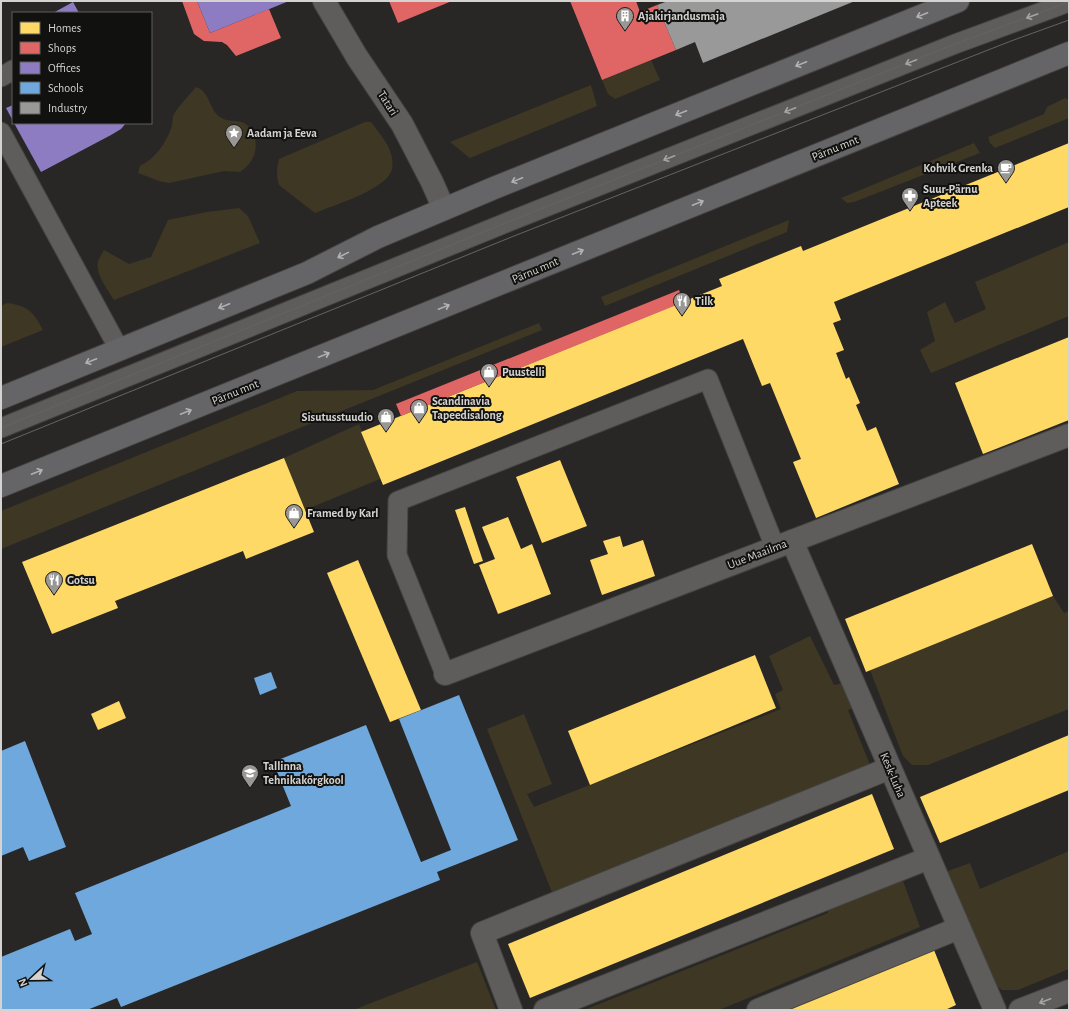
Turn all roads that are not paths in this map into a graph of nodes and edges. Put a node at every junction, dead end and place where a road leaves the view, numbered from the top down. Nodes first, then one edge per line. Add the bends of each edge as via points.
1 (324, 1) edge
2 (958, 1) edge
3 (1069, 2) edge
4 (1069, 53) edge
5 (12, 71) edge
6 (1, 77) edge
7 (1, 132) edge
8 (444, 209) junction
9 (119, 349) junction
10 (1, 398) edge
11 (1, 428) edge
12 (1069, 435) edge
13 (1, 486) edge
14 (783, 544) junction
15 (445, 674) joint
16 (890, 768) junction
17 (929, 858) junction
18 (959, 928) junction
19 (1069, 991) edge
20 (511, 1010) edge
21 (545, 1010) edge
22 (758, 1010) edge
23 (995, 1010) edge
24 (1020, 1010) edge

1 - 8 street, Tatari via 357,58 402,124
2 -> 8 main road
3 -> 11 lane via 955,44
13 -> 4 main road, Pärnu mnt
5 - 6 lane
7 - 9 lane
8 -> 9 main road via 378,237 307,273
9 -> 10 main road
12 - 14 street, Uue Maailma
14 - 15 street, Uue Maailma
14 - 15 lane via 708,379 398,501 397,555
14 - 16 street, Kesk-Luha
16 - 17 street, Kesk-Luha
16 - 20 street via 482,933
17 - 18 street, Kesk-Luha
17 - 21 street
18 - 22 street
18 - 23 street, Kesk-Luha
19 -> 24 street

